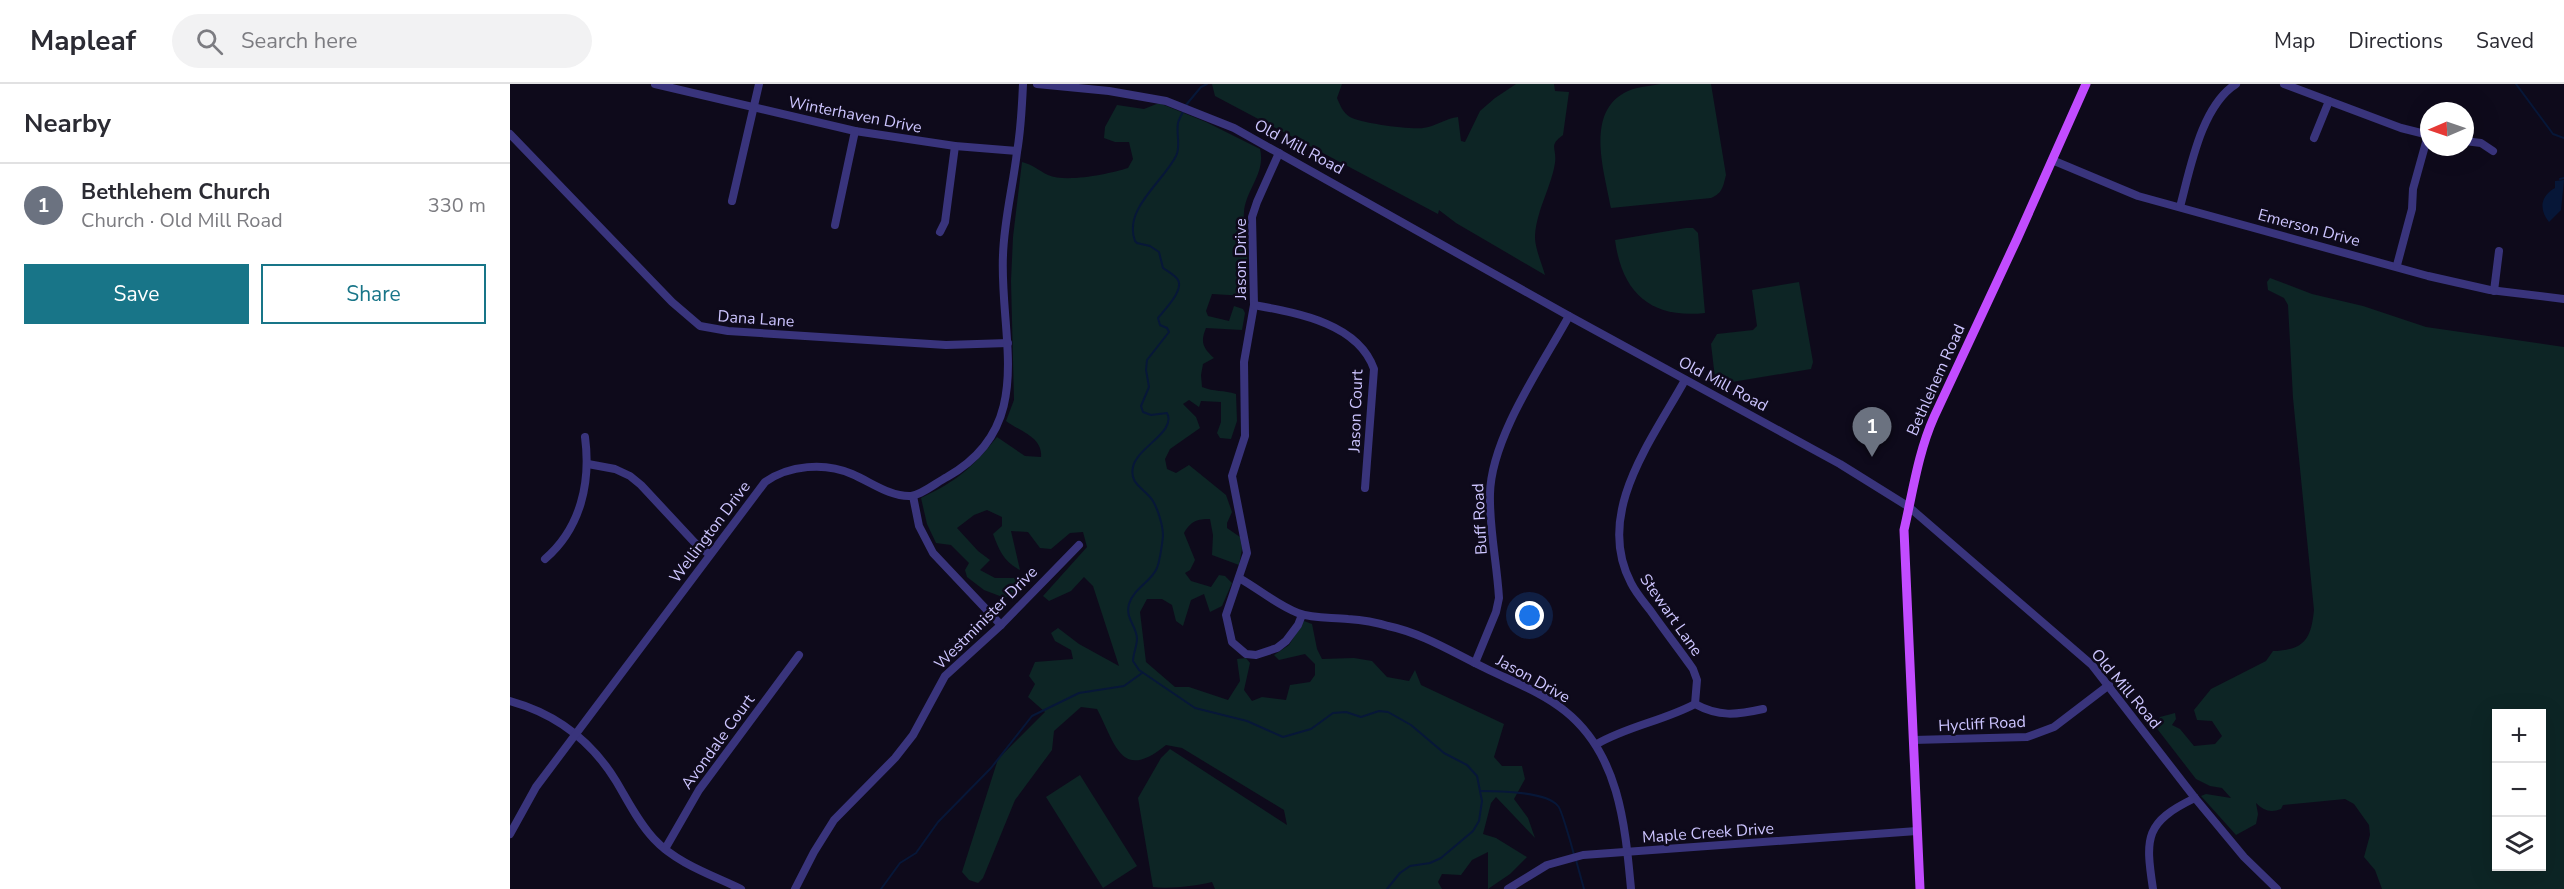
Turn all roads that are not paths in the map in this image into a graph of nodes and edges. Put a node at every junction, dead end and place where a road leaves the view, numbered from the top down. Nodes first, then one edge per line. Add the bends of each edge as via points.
1 (655, 84) edge
2 (759, 84) edge
3 (1023, 84) edge
4 (1038, 84) edge
5 (2086, 84) edge
6 (2236, 84) edge
7 (2284, 84) edge
8 (2329, 101) junction
9 (754, 108) junction
10 (855, 131) junction
11 (2420, 133) edge
12 (510, 134) edge
13 (2314, 138) dead end
14 (2474, 142) edge
15 (955, 146) junction
16 (1017, 151) junction
17 (2493, 151) dead end
18 (1279, 153) junction
19 (2422, 156) edge
20 (2052, 160) junction
21 (732, 201) dead end
22 (2180, 207) junction
23 (835, 225) dead end
24 (940, 232) dead end
25 (2499, 251) dead end
26 (2397, 266) junction
27 (2493, 291) junction
28 (2564, 299) edge
29 (1254, 305) junction
30 (1569, 316) junction
31 (1008, 343) junction
32 (1685, 380) junction
33 (585, 437) dead end
34 (588, 464) junction
35 (1365, 488) dead end
36 (913, 496) junction
37 (1910, 507) junction
38 (1079, 545) dead end
39 (709, 554) junction
40 (545, 559) dead end
41 (1239, 578) junction
42 (1302, 615) junction
43 (1001, 625) junction
44 (799, 655) dead end
45 (1475, 663) junction
46 (2109, 685) junction
47 (510, 701) edge
48 (1695, 704) junction
49 (1763, 709) dead end
50 (577, 734) junction
51 (1914, 741) junction
52 (1597, 744) junction
53 (2195, 798) junction
54 (1917, 831) junction
55 (510, 834) edge
56 (665, 849) junction
57 (1628, 852) junction
58 (741, 889) edge
59 (795, 889) edge
60 (1509, 889) edge
61 (1631, 889) edge
62 (1920, 889) edge
63 (2153, 889) edge
64 (2277, 889) edge

1 - 9 street, Winterhaven Drive
2 - 9 street
3 - 16 street
4 - 18 street, Old Mill Road via 1166,101 1234,128
5 - 20 main road, Bethlehem Road
6 - 22 street via 2221,96 2209,116
7 - 8 street
8 - 11 street
8 - 13 street
9 - 10 street, Winterhaven Drive
9 - 21 street
10 - 15 street, Winterhaven Drive
10 - 23 street
12 - 31 street, Dana Lane via 672,302 700,326 738,332 946,345
14 - 17 street
15 - 16 street, Winterhaven Drive
15 - 24 street via 945,222
16 - 31 street via 1003,253
18 - 29 street, Jason Drive via 1252,217
18 - 30 street, Old Mill Road
19 - 26 street
20 - 22 street, Emerson Drive via 2138,195
20 - 37 main road, Bethlehem Road via 1924,440
22 - 26 street, Emerson Drive
25 - 27 street
26 - 27 street, Emerson Drive
27 - 28 street, Emerson Drive
29 - 35 street, Jason Court via 1320,322 1355,340 1369,356 1374,369
29 - 41 street, Jason Drive via 1244,362 1245,436 1232,476 1247,553
30 - 32 street, Old Mill Road
30 - 45 street, Buff Road via 1509,425 1494,461 1490,502 1499,598
31 - 36 street via 1006,400 990,435 966,464
32 - 37 street, Old Mill Road via 1840,464
32 - 48 street, Stewart Lane via 1628,485 1619,528 1622,557 1631,584 1693,669 1697,681
33 - 34 street
34 - 39 street via 630,476
34 - 40 street via 579,510 571,528
36 - 39 street, Wellington Drive via 894,494 837,469 785,471 765,482
36 - 43 street via 919,526 933,553
37 - 46 street, Old Mill Road via 2056,632
37 - 51 main road, Bethlehem Road via 1905,539
38 - 43 street, Westminister Drive
39 - 50 street, Wellington Drive
41 - 42 street, Jason Drive
41 - 42 street, Jason Drive via 1226,615 1233,642 1246,654 1277,648 1293,633
42 - 45 street, Jason Drive via 1391,626
43 - 59 street, Westminister Drive via 945,676 904,746 834,820
44 - 56 street, Avondale Court via 699,790
45 - 52 street, Jason Drive via 1549,700
46 - 51 street, Hycliff Road via 2054,727 2027,737
46 - 53 street, Old Mill Road
47 - 50 street via 545,712
48 - 49 street via 1730,716
48 - 52 street
50 - 55 street, Wellington Drive via 536,787
50 - 56 street via 600,758 630,808
51 - 54 main road, Bethlehem Road
52 - 57 street, Jason Drive via 1616,789
53 - 63 street via 2171,810 2151,833 2148,853
53 - 64 street, Old Mill Road
54 - 57 street, Maple Creek Drive
54 - 62 main road, Bethlehem Road
56 - 58 street
57 - 60 street, Maple Creek Drive via 1571,857 1541,868
57 - 61 street, Jason Drive

